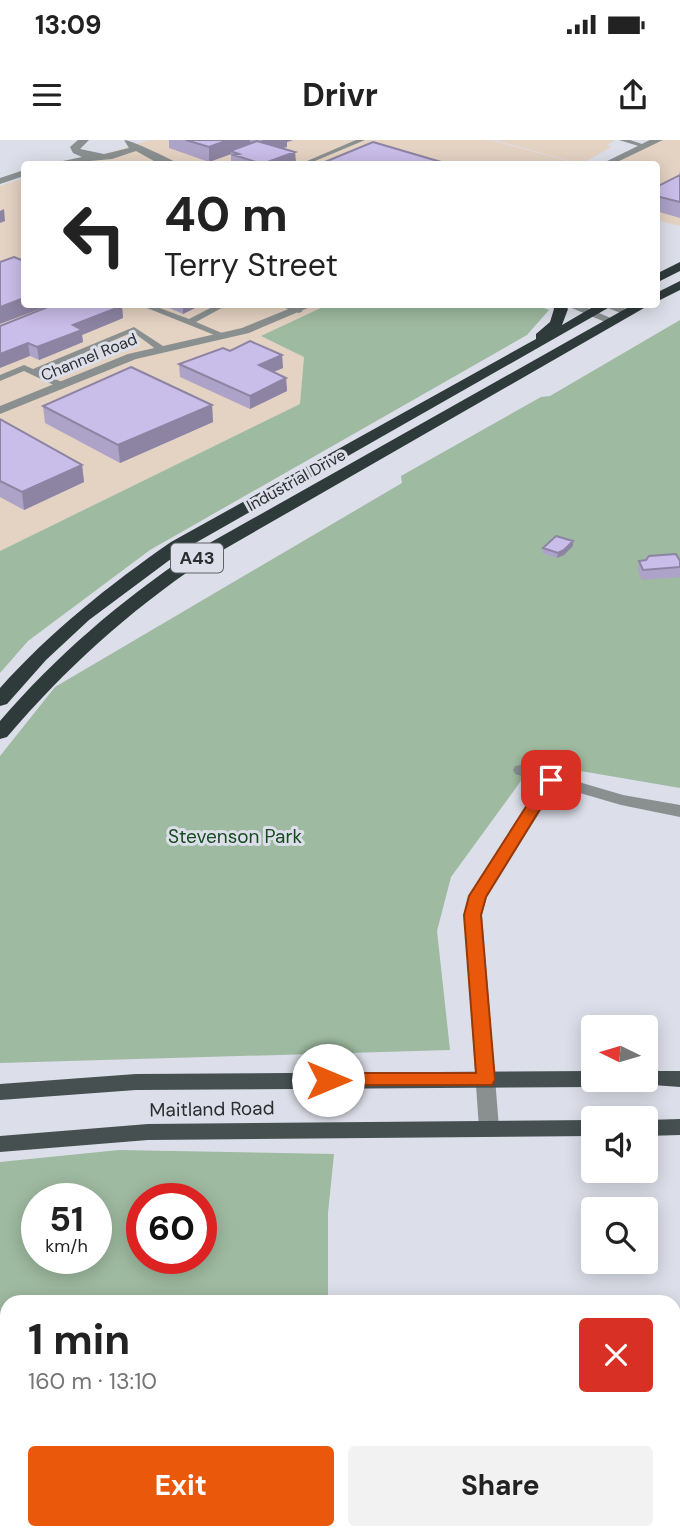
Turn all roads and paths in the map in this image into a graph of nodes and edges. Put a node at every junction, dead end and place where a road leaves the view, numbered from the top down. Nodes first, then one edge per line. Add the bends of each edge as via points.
1 (84, 140) edge
2 (362, 140) edge
3 (622, 140) edge
4 (658, 140) edge
5 (133, 142) edge
6 (645, 146) junction
7 (75, 147) junction
8 (94, 157) junction
9 (107, 157) junction
10 (53, 161) edge
11 (75, 161) edge
12 (129, 161) edge
13 (164, 161) edge
14 (310, 161) edge
15 (612, 161) edge
16 (21, 174) edge
17 (0, 181) edge
18 (680, 266) edge
19 (660, 277) edge
20 (680, 285) edge
21 (660, 296) edge
22 (152, 308) edge
23 (217, 308) edge
24 (290, 308) edge
25 (305, 308) edge
26 (560, 308) edge
27 (591, 308) edge
28 (299, 311) junction
29 (609, 311) edge
30 (190, 322) junction
31 (225, 336) junction
32 (160, 348) junction
33 (500, 367) junction
34 (33, 372) junction
35 (0, 378) edge
36 (61, 385) junction
37 (0, 410) edge
38 (0, 700) edge
39 (0, 733) edge
40 (521, 770) dead end
41 (551, 780) junction
42 (680, 811) edge
43 (581, 1079) edge
44 (658, 1079) edge
45 (680, 1079) edge
46 (485, 1080) junction
47 (0, 1092) edge
48 (581, 1128) edge
49 (658, 1128) edge
50 (680, 1128) edge
51 (489, 1129) junction
52 (0, 1144) edge

1 - 7 street
2 - 14 lane
3 - 6 lane
4 - 6 street
5 - 9 street via 126,153
5 - 13 street
6 - 15 street
7 - 8 street
7 - 10 street
8 - 9 street
8 - 11 street
9 - 12 street
16 - 17 street
18 - 19 highway
20 - 21 highway
22 - 30 lane
23 - 30 lane
24 - 28 lane
25 - 28 street, Channel Road
26 - 33 highway via 561,316 551,330
27 - 29 street
28 - 31 street, Channel Road
29 - 33 highway, Industrial Drive / A43
29 - 39 highway, Industrial Drive / A43 via 154,586 78,647
30 - 31 lane
31 - 32 street, Channel Road
32 - 34 lane via 134,329
32 - 36 street, Channel Road
33 - 38 highway, Industrial Drive / A43 via 154,561 88,610
34 - 35 lane via 24,368
34 - 36 lane
36 - 37 street, Channel Road
40 - 41 street
41 - 42 street
41 - 46 street via 478,896 472,915
43 - 46 main road, Maitland Road
44 - 45 main road
46 - 47 main road, Maitland Road via 136,1082
46 - 51 street
48 - 51 main road, Maitland Road
49 - 50 main road
51 - 52 main road, Maitland Road via 148,1132

